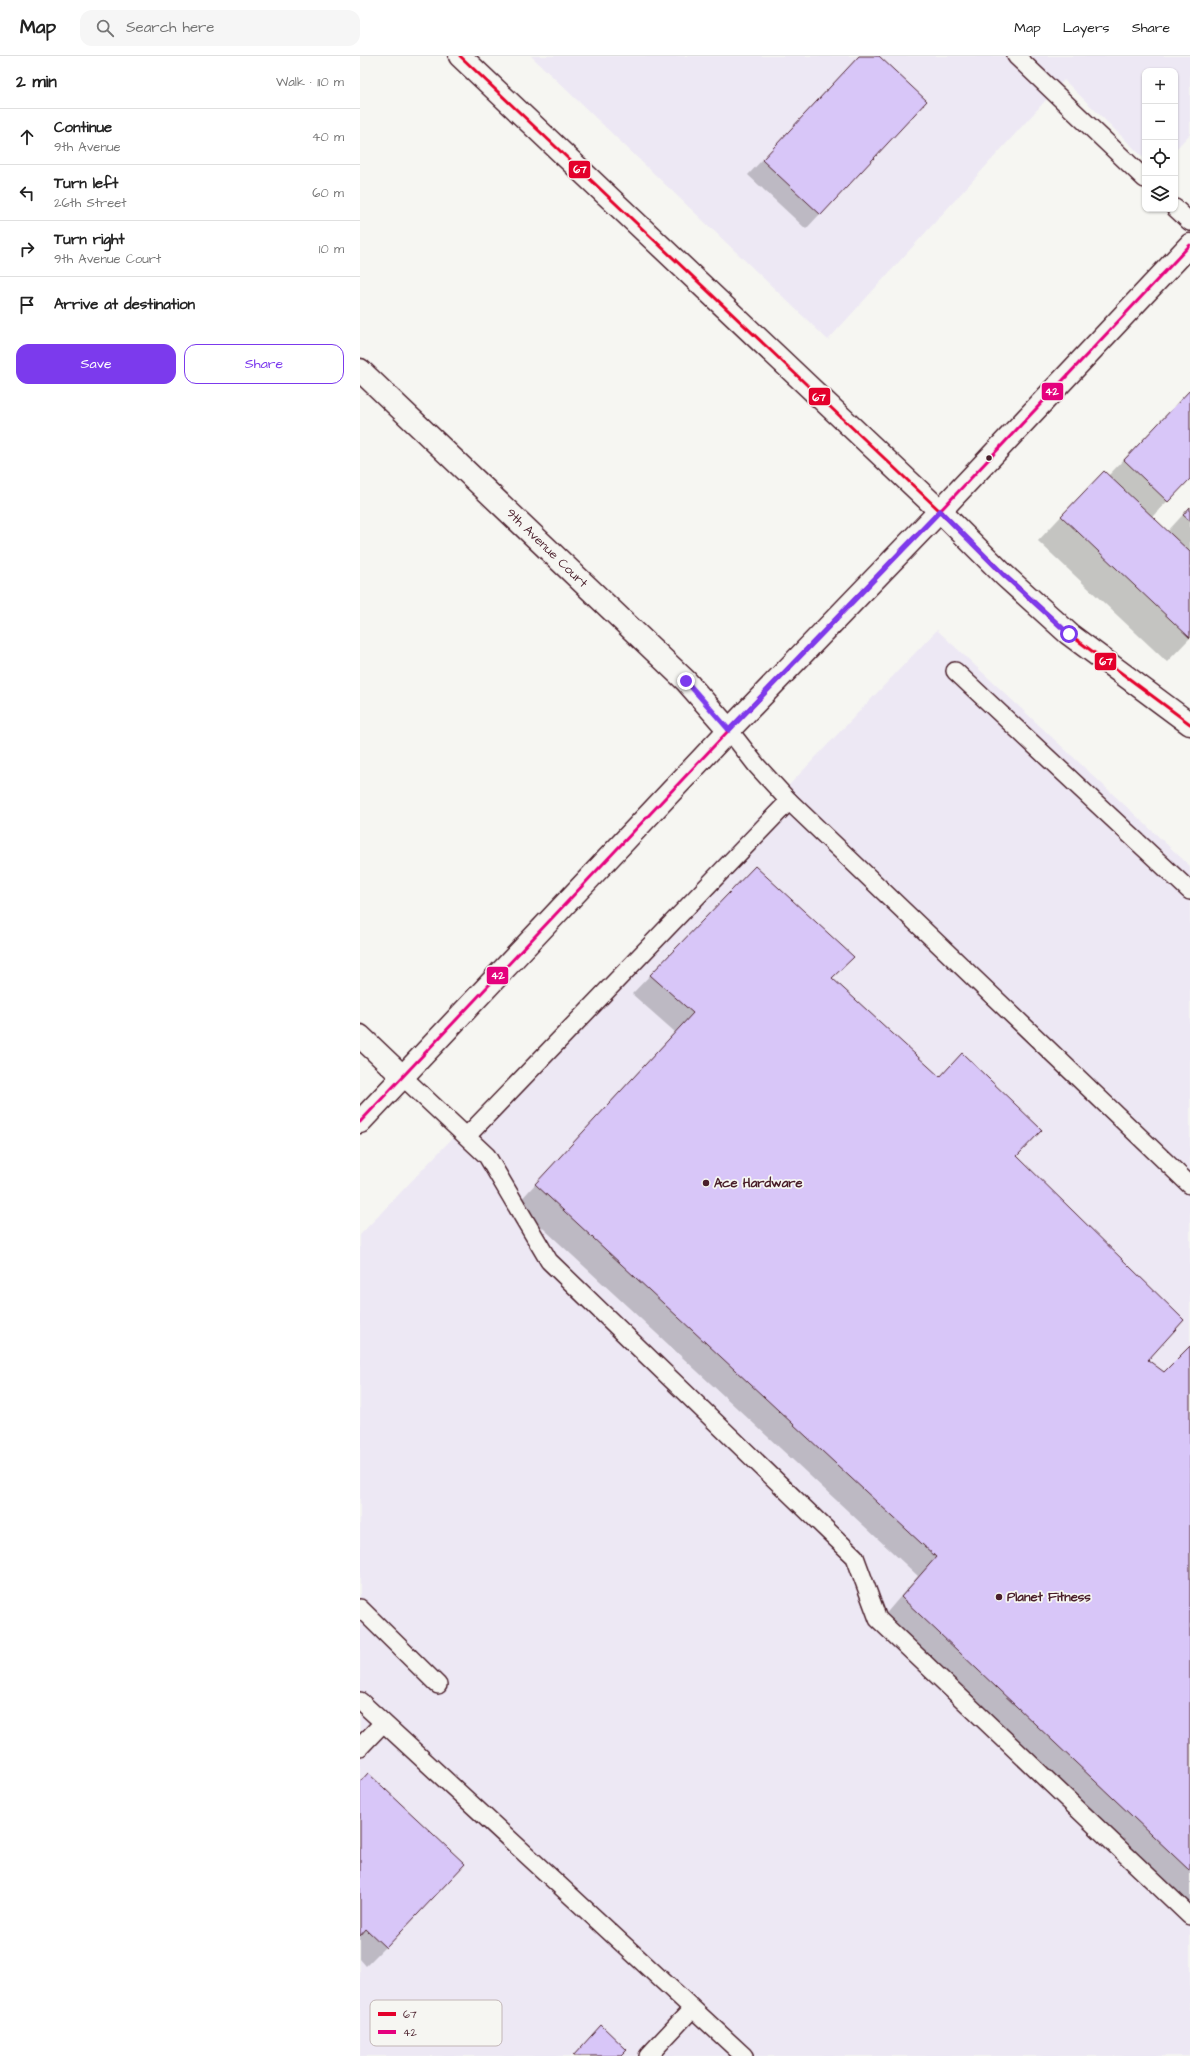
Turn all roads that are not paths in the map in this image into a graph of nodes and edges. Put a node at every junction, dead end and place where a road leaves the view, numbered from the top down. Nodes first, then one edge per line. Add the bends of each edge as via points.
1 (460, 56) edge
2 (1016, 56) edge
3 (1142, 176) edge
4 (1178, 211) edge
5 (1190, 222) edge
6 (1190, 245) edge
7 (360, 370) edge
8 (940, 511) junction
9 (955, 671) dead end
10 (1190, 724) edge
11 (729, 730) junction
12 (789, 801) junction
13 (1190, 890) edge
14 (360, 1036) edge
15 (403, 1077) junction
16 (360, 1122) edge
17 (466, 1136) junction
18 (1190, 1185) edge
19 (360, 1608) edge
20 (438, 1686) dead end
21 (360, 1701) edge
22 (383, 1722) junction
23 (360, 1747) edge
24 (1190, 1916) edge
25 (692, 2008) junction
26 (648, 2056) edge
27 (744, 2056) edge

1 - 8 street
2 - 3 lane
4 - 5 lane
6 - 8 street
7 - 11 street, 9th Avenue Court via 686,681
8 - 10 street via 1004,575 1069,634
8 - 11 street
9 - 13 lane
11 - 12 lane
11 - 15 street
12 - 17 lane
12 - 18 lane
14 - 15 street
15 - 16 street
15 - 17 lane
17 - 24 lane via 488,1156 548,1261 855,1557 878,1619
19 - 20 lane
21 - 22 lane
22 - 23 lane
22 - 25 lane
25 - 26 lane
25 - 27 lane

